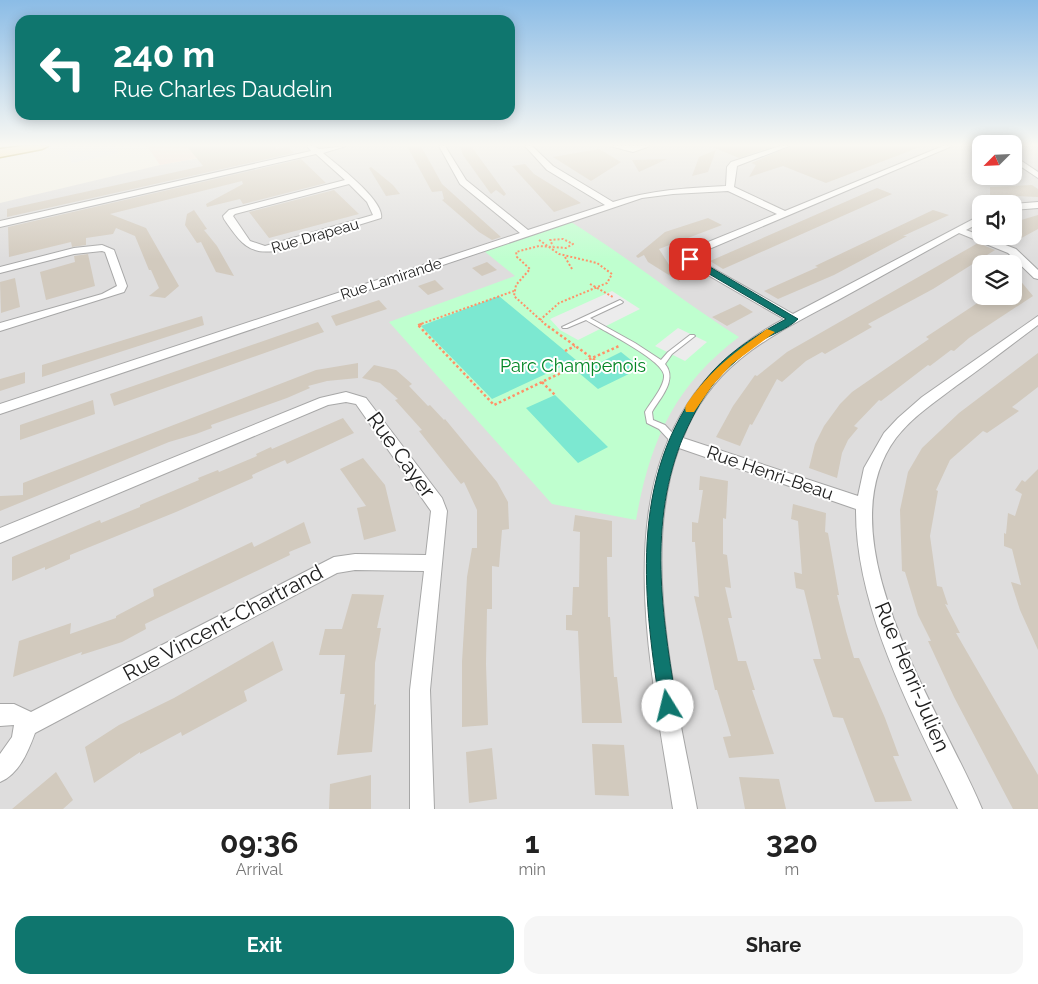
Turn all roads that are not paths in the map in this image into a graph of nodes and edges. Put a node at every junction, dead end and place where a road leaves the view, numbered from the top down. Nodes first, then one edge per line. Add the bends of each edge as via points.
1 (168, 184) edge
2 (338, 184) edge
3 (352, 184) edge
4 (465, 184) edge
5 (576, 184) edge
6 (731, 184) edge
7 (856, 184) edge
8 (728, 188) junction
9 (611, 205) junction
10 (1038, 205) edge
11 (1022, 206) edge
12 (784, 213) junction
13 (972, 223) edge
14 (0, 224) edge
15 (959, 230) junction
16 (531, 235) junction
17 (0, 270) edge
18 (1038, 276) edge
19 (620, 302) dead end
20 (586, 318) junction
21 (793, 319) junction
22 (1038, 319) edge
23 (0, 327) edge
24 (566, 327) dead end
25 (692, 336) dead end
26 (662, 363) junction
27 (0, 409) edge
28 (675, 441) junction
29 (865, 505) junction
30 (0, 536) edge
31 (432, 563) junction
32 (0, 714) edge
33 (25, 727) junction
34 (0, 771) edge
35 (422, 809) edge
36 (685, 809) edge
37 (970, 809) edge

1 - 14 street
2 - 3 street, Rue Drapeau via 241,209 232,212 228,218 251,248 262,250 377,217 379,214 373,205
4 - 16 street
5 - 9 street
6 - 8 street
7 - 12 street
8 - 9 street, Rue Lamirande via 659,192
8 - 12 street, Rue Lamirande
9 - 16 street, Rue Lamirande
10 - 11 street
12 - 21 street via 695,249 689,256 698,265
13 - 15 street
15 - 18 street via 1012,251
15 - 21 street
16 - 27 street, Rue Lamirande
17 - 23 street via 103,247 110,250 122,286 106,296
19 - 20 lane
20 - 24 lane
20 - 26 lane
21 - 28 street via 755,341 718,372 691,407
22 - 29 street, Rue Henri-Julien via 898,426 878,456 866,490
25 - 26 lane
26 - 28 lane via 666,379 648,417
28 - 29 street, Rue Henri-Beau
28 - 36 street via 660,485 656,511 653,588 657,635
29 - 37 street, Rue Henri-Julien via 870,566 886,626
30 - 31 street, Rue Cayer via 325,401 349,397 361,401 368,408 436,503 439,511
31 - 33 street, Rue Vincent-Chartrand via 355,562 330,567
31 - 35 street, Rue Cayer via 420,699
32 - 33 street via 20,717
33 - 34 street via 20,748

